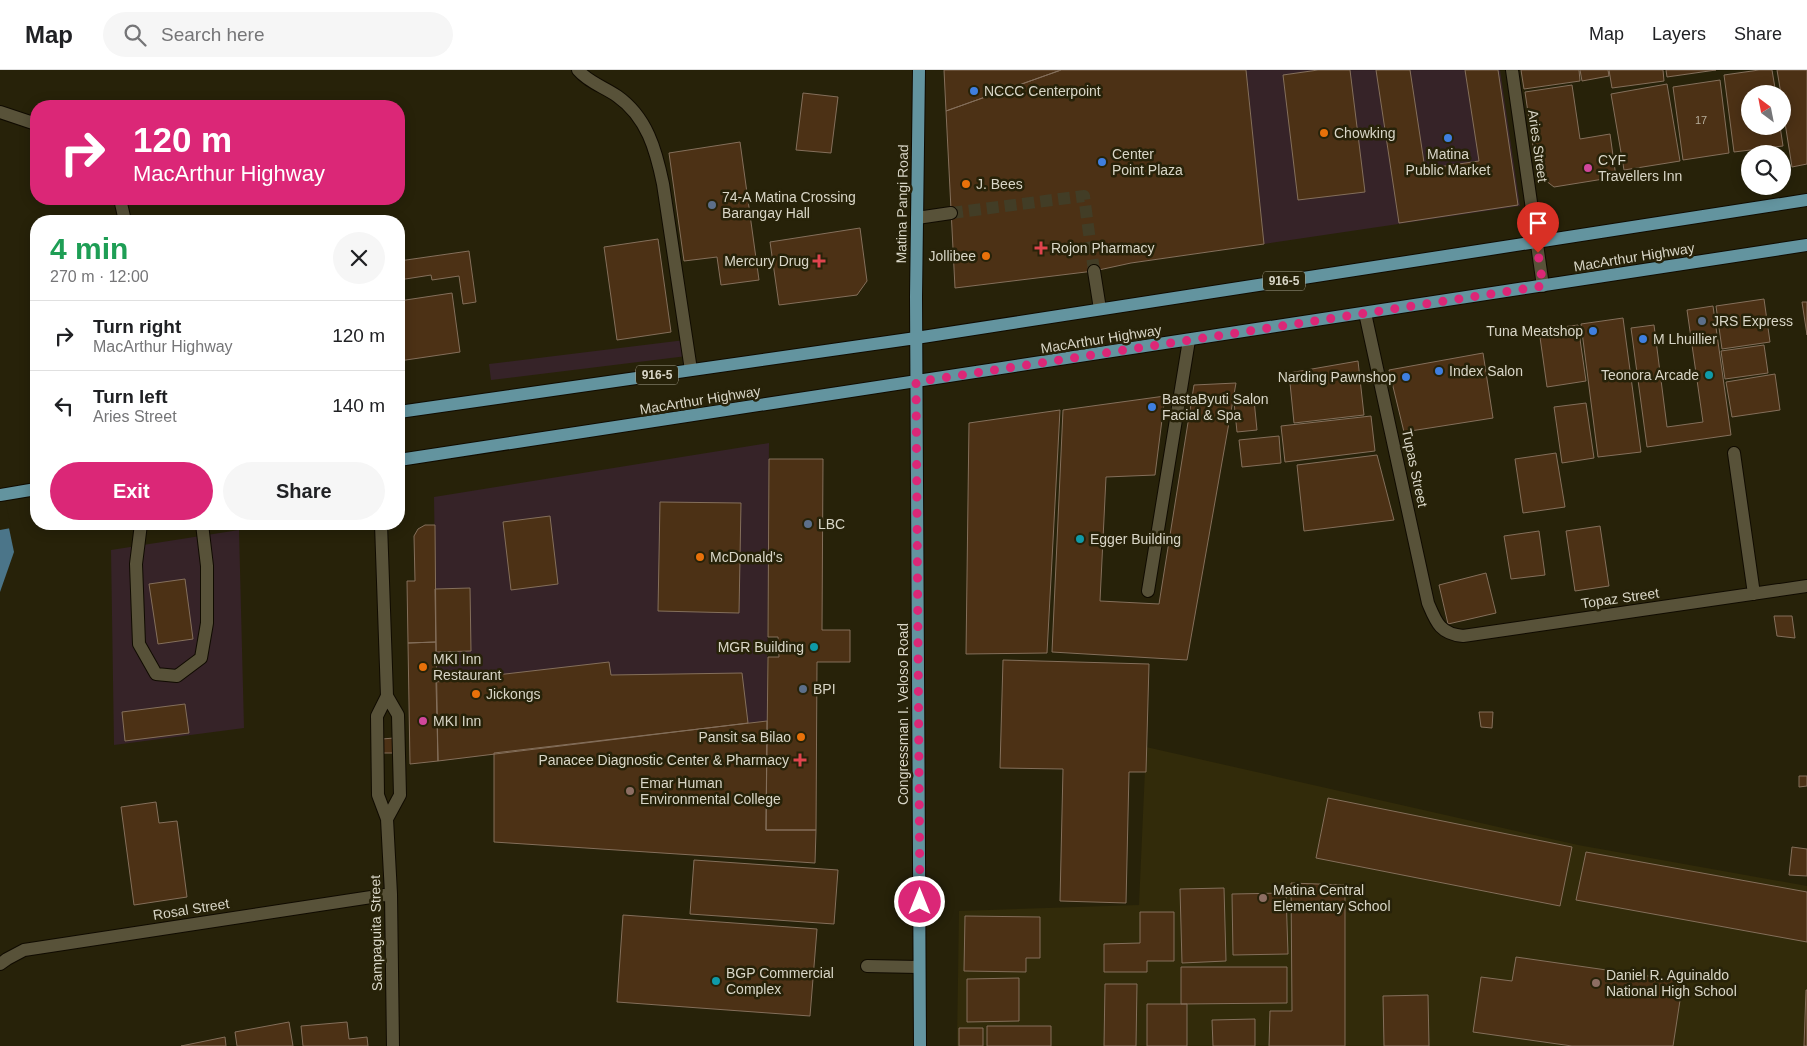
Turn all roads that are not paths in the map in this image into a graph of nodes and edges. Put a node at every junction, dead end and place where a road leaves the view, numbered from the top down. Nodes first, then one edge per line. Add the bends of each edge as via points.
1 (578, 70) edge
2 (919, 70) edge
3 (1512, 70) edge
4 (0, 112) edge
5 (30, 122) edge
6 (1807, 200) edge
7 (951, 214) tunnel mouth
8 (917, 218) junction
9 (1536, 242) junction
10 (1807, 245) edge
11 (1094, 271) tunnel mouth
12 (1543, 286) junction
13 (1100, 309) junction
14 (1365, 313) junction
15 (916, 338) junction
16 (1189, 340) junction
17 (691, 370) junction
18 (916, 382) junction
19 (405, 411) edge
20 (1734, 453) dead end
21 (405, 459) edge
22 (30, 490) edge
23 (0, 495) edge
24 (140, 530) edge
25 (203, 530) edge
26 (381, 530) edge
27 (1807, 586) edge
28 (1148, 591) dead end
29 (1754, 594) junction
30 (1440, 626) joint
31 (387, 696) junction
32 (387, 819) junction
33 (391, 894) junction
34 (0, 964) edge
35 (866, 966) dead end
36 (919, 968) junction
37 (393, 1046) edge
38 (920, 1046) edge

1 - 17 street via 617,96 636,114 657,154
2 - 8 main road, Matina Pangi Road
3 - 9 street, Aries Street
4 - 5 street
6 - 9 main road, 916-5
7 - 8 street
8 - 15 main road, Matina Pangi Road
9 - 12 street, Aries Street
9 - 13 main road, 916-5
10 - 12 main road, MacArthur Highway
11 - 13 street
12 - 14 main road, MacArthur Highway
13 - 15 main road, 916-5
14 - 16 main road, MacArthur Highway
14 - 30 street, Tupas Street via 1428,603
15 - 17 main road, 916-5
15 - 18 main road, Matina Pangi Road
16 - 18 main road, MacArthur Highway
16 - 28 street
17 - 19 main road, 916-5
18 - 21 main road, MacArthur Highway
18 - 36 main road, Congressman I. Veloso Road
20 - 29 street
22 - 23 main road
24 - 25 street via 136,564 139,644 156,674 177,676 201,658 207,623 207,566
26 - 31 street, Sampaguita Street
27 - 29 street, Topaz Street
29 - 30 street, Topaz Street via 1463,636 1453,636
31 - 32 street, Sampaguita Street via 376,716 378,795
31 - 32 street, Sampaguita Street via 398,715 400,795
32 - 33 street, Sampaguita Street
33 - 34 street, Rosal Street via 24,950
33 - 37 street, Sampaguita Street
35 - 36 street
36 - 38 main road, Congressman I. Veloso Road

